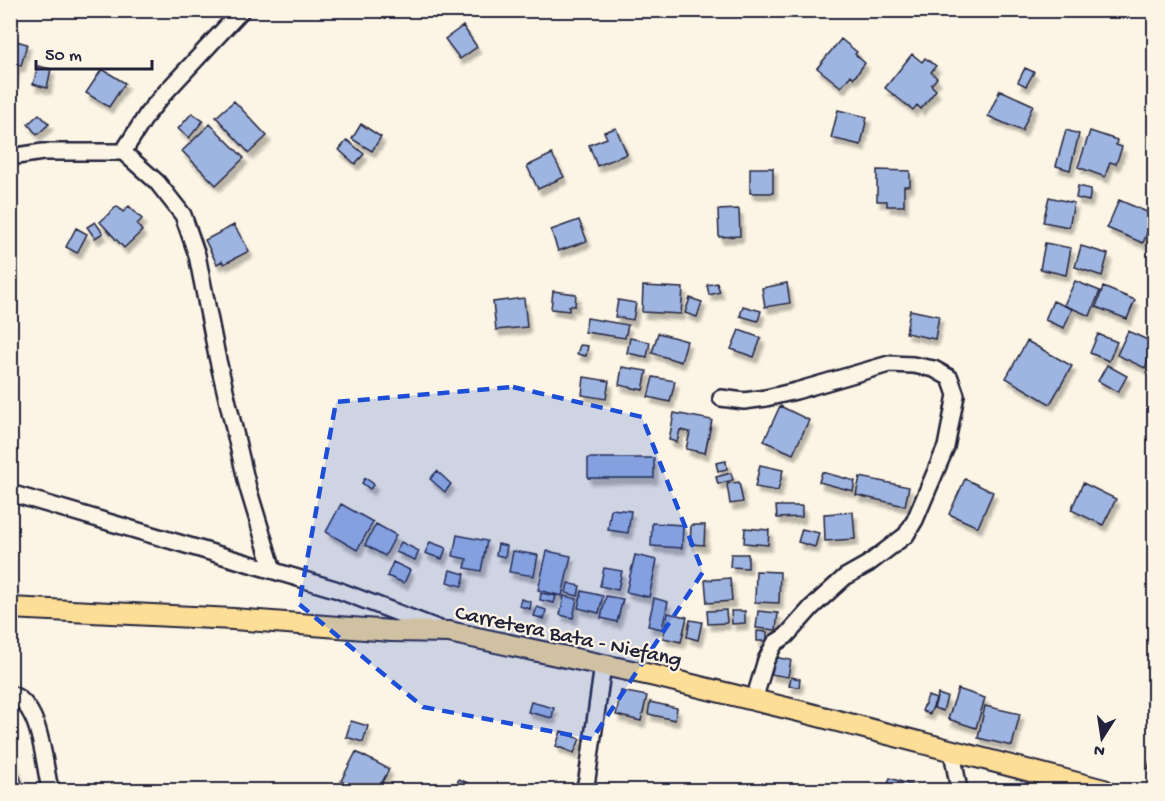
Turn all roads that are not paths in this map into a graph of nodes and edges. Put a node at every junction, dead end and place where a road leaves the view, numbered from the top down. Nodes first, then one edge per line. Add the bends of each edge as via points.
1 (242, 10) edge
2 (123, 152) junction
3 (10, 157) edge
4 (721, 398) dead end
5 (10, 492) edge
6 (273, 570) junction
7 (10, 608) edge
8 (449, 632) junction
9 (603, 665) junction
10 (10, 694) edge
11 (754, 700) junction
12 (952, 751) junction
13 (53, 790) edge
14 (584, 790) edge
15 (959, 790) edge
16 (1104, 790) edge

1 - 2 street via 163,95
2 - 3 street via 43,152
2 - 6 street via 157,182 183,215 197,255 248,488
4 - 11 street via 744,401 796,392 889,364 934,369 950,378 956,395 946,447 906,535 845,577 775,644
5 - 6 street
6 - 8 street
7 - 8 main road, Carretera Bata - Niefang
8 - 9 main road, Carretera Bata - Niefang
9 - 11 main road, Carretera Bata - Niefang
9 - 14 street
10 - 13 street via 26,703 33,714
11 - 12 main road, Carretera Bata - Niefang
12 - 15 street
12 - 16 main road, Carretera Bata - Niefang

